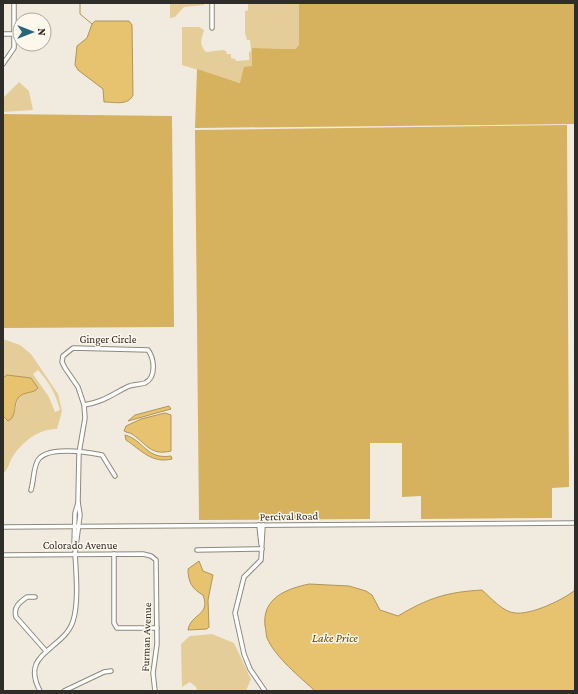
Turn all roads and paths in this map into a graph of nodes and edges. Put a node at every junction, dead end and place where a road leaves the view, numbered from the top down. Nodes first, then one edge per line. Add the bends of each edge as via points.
1 (212, 3) edge
2 (212, 28) dead end
3 (12, 51) edge
4 (3, 64) edge
5 (84, 405) junction
6 (79, 453) junction
7 (115, 476) dead end
8 (31, 490) dead end
9 (575, 523) edge
10 (261, 525) junction
11 (77, 526) junction
12 (3, 527) edge
13 (262, 549) junction
14 (196, 550) dead end
15 (75, 554) junction
16 (114, 554) junction
17 (3, 555) edge
18 (156, 560) joint
19 (35, 597) dead end
20 (156, 628) junction
21 (46, 651) junction
22 (111, 671) dead end
23 (40, 691) edge
24 (64, 691) edge
25 (155, 691) edge
26 (265, 691) edge

1 - 2 street
3 - 4 street
5 - 5 street, Ginger Circle via 78,388 62,362 63,356 73,348 142,348 152,355 153,371 147,382 128,386 98,402
5 - 6 street via 85,418
6 - 7 street via 102,454
6 - 8 street via 54,451 42,455 37,460
6 - 11 street via 80,515
9 - 10 street, Percival Road
10 - 11 street, Percival Road
10 - 13 street
11 - 12 street, Percival Road
11 - 15 street
13 - 14 street
13 - 26 street via 260,560 244,577 235,613 244,654 250,669
15 - 16 street, Colorado Avenue
15 - 17 street, Colorado Avenue
15 - 21 street via 73,621 61,638
16 - 18 street, Colorado Avenue via 143,554
16 - 20 street via 114,623 117,628
18 - 20 street, Furman Avenue
19 - 21 street via 27,597 17,604 14,612
20 - 25 street, Furman Avenue via 152,673
21 - 23 street via 34,668
22 - 24 street

